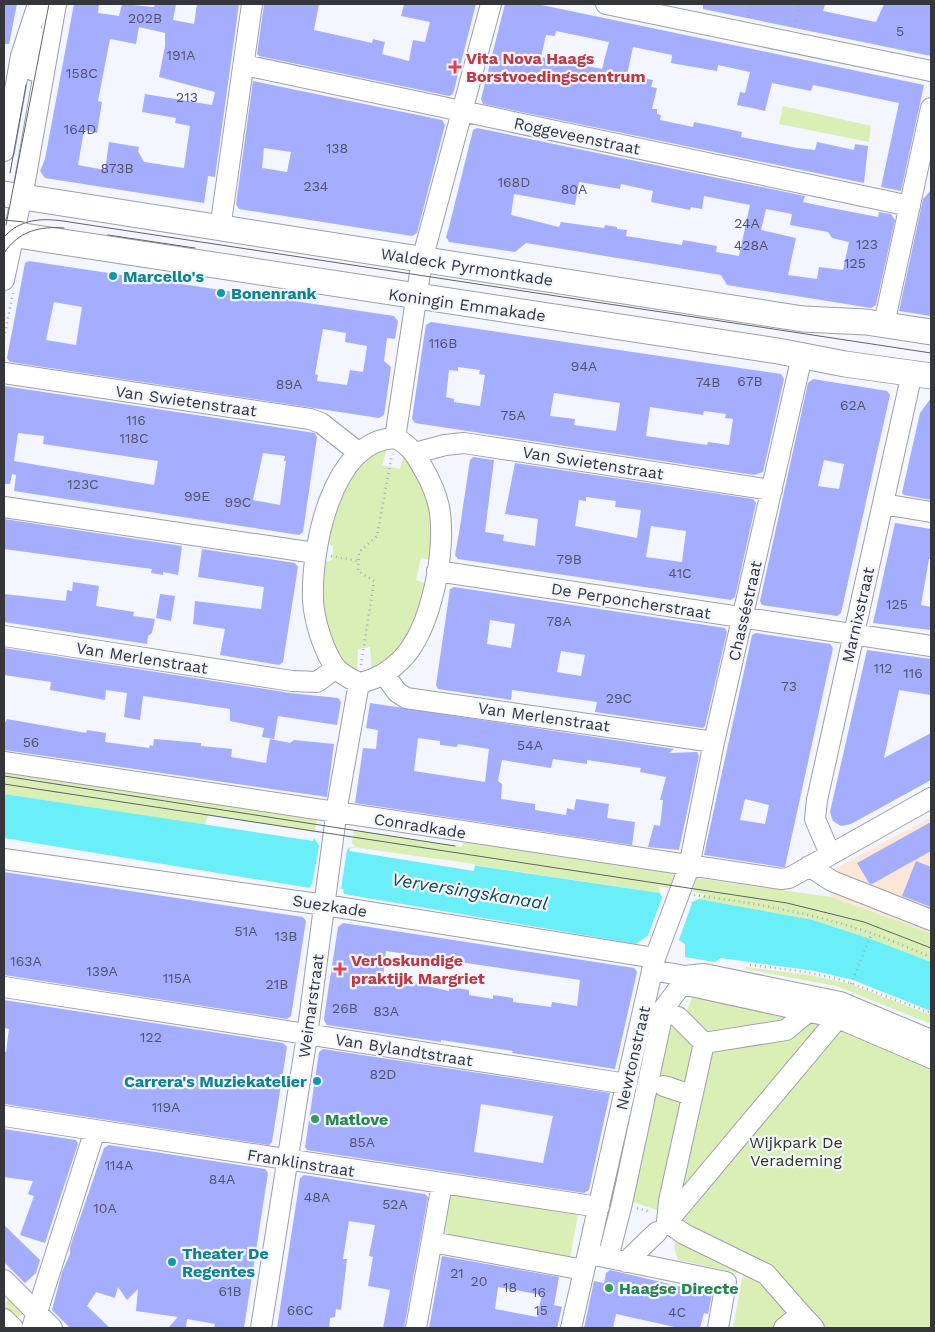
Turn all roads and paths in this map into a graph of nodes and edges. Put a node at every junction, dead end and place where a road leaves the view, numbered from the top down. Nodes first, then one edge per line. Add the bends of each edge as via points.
1 (38, 4) edge
2 (56, 4) edge
3 (252, 4) edge
4 (491, 4) edge
5 (606, 4) edge
6 (800, 4) edge
7 (31, 29) junction
8 (792, 42) junction
9 (43, 47) junction
10 (244, 66) junction
11 (931, 70) edge
12 (931, 108) edge
13 (463, 112) junction
14 (4, 151) edge
15 (9, 198) edge
16 (910, 206) junction
17 (220, 229) junction
18 (9, 234) edge
19 (422, 260) junction
20 (9, 282) edge
21 (416, 297) junction
22 (875, 323) junction
23 (931, 332) edge
24 (4, 338) edge
25 (802, 356) junction
26 (845, 364) junction
27 (4, 373) edge
28 (921, 374) edge
29 (395, 438) junction
30 (358, 452) junction
31 (415, 453) junction
32 (772, 490) junction
33 (883, 504) junction
34 (4, 507) edge
35 (931, 512) edge
36 (315, 553) junction
37 (359, 561) junction
38 (437, 571) junction
39 (743, 618) junction
40 (854, 634) junction
41 (4, 636) edge
42 (931, 646) edge
43 (336, 668) junction
44 (384, 674) junction
45 (359, 683) junction
46 (714, 742) junction
47 (4, 762) edge
48 (931, 798) edge
49 (337, 814) junction
50 (830, 854) junction
51 (4, 859) edge
52 (809, 866) junction
53 (689, 867) junction
54 (326, 896) junction
55 (678, 897) junction
56 (931, 920) edge
57 (872, 933) junction
58 (931, 957) edge
59 (654, 964) junction
60 (851, 984) dead end
61 (4, 988) edge
62 (675, 1000) junction
63 (808, 1012) junction
64 (838, 1018) junction
65 (307, 1036) junction
66 (931, 1040) edge
67 (704, 1042) junction
68 (931, 1058) edge
69 (627, 1084) junction
70 (664, 1086) dead end
71 (691, 1094) junction
72 (4, 1116) edge
73 (96, 1130) junction
74 (287, 1161) junction
75 (442, 1184) junction
76 (622, 1203) junction
77 (599, 1207) junction
78 (662, 1227) junction
79 (432, 1242) junction
80 (617, 1260) junction
81 (586, 1262) junction
82 (4, 1280) edge
83 (4, 1319) edge
84 (35, 1321) edge
85 (807, 1321) edge
86 (13, 1328) edge
87 (52, 1328) edge
88 (260, 1328) edge
89 (416, 1328) edge
90 (571, 1328) edge
91 (718, 1328) edge
92 (784, 1328) edge

1 - 7 street
2 - 9 street
3 - 10 street
4 - 13 street
5 - 8 street
6 - 8 path
7 - 9 street
7 - 14 street via 21,56
8 - 11 street
9 - 15 street via 47,62
10 - 13 street, Roggeveenstraat
10 - 17 street
12 - 16 street
13 - 16 street, Roggeveenstraat
13 - 19 street
15 - 17 main road, Waldeck Pyrmontkade
15 - 18 street
16 - 22 street
17 - 19 main road, Waldeck Pyrmontkade
18 - 20 street
18 - 21 main road, Koningin Emmakade
19 - 21 street
19 - 22 main road, Waldeck Pyrmontkade via 804,319
20 - 24 path
21 - 25 main road, Koningin Emmakade
21 - 29 street
22 - 23 main road, Waldeck Pyrmontkade
22 - 26 main road via 851,326 838,338 837,350
25 - 26 main road, Koningin Emmakade
25 - 32 street, Chasséstraat
26 - 28 main road, Koningin Emmakade
27 - 30 street, Van Swietenstraat via 310,419 321,423
28 - 33 street, Marnixstraat
29 - 30 street via 382,438
29 - 31 street
29 - 37 path via 376,536 359,552
30 - 36 street via 331,496
31 - 32 street, Van Swietenstraat via 464,443
31 - 38 street via 431,482 439,507
32 - 39 street, Chasséstraat
33 - 35 street
33 - 40 street, Marnixstraat
34 - 36 street
36 - 37 path
36 - 43 street via 313,602 318,631
37 - 45 path via 358,571 374,581
38 - 39 street, De Perponcherstraat
38 - 44 street via 430,604 418,634 402,659
39 - 40 street, De Perponcherstraat
39 - 46 street, Chasséstraat
40 - 42 street, De Perponcherstraat
40 - 50 street, Marnixstraat via 815,811 815,819
41 - 43 street, Van Merlenstraat via 292,681 317,682
43 - 45 street
44 - 45 street
44 - 46 street, Van Merlenstraat via 397,692 406,698
45 - 49 street, Weimarstraat
46 - 53 street, Chasséstraat
47 - 49 street, Conradkade
48 - 50 street, Conradkade
49 - 53 street, Conradkade
49 - 54 street, Weimarstraat
50 - 52 street, Conradkade
51 - 54 street, Suezkade
52 - 53 street, Conradkade via 781,879
52 - 56 street via 832,881
53 - 55 street, Newtonstraat
54 - 59 street, Suezkade
54 - 65 street, Weimarstraat
55 - 57 path via 779,908
55 - 59 street, Newtonstraat
57 - 58 path
57 - 60 path
59 - 62 street, Suezkade
59 - 69 street, Newtonstraat
61 - 65 street, Van Bylandtstraat
62 - 63 street
62 - 66 street via 704,974 840,1002
62 - 67 street
62 - 76 street
63 - 64 street
63 - 67 street via 786,1030
64 - 68 street
64 - 78 street
65 - 69 street, Van Bylandtstraat
65 - 74 street, Weimarstraat
67 - 71 street
69 - 77 street, Newtonstraat
70 - 71 street
71 - 78 street
72 - 73 street, Franklinstraat
73 - 74 street, Franklinstraat
73 - 84 street
74 - 75 street, Franklinstraat
74 - 88 street, Weimarstraat
75 - 77 street, Franklinstraat
75 - 79 street
76 - 78 path via 660,1215
76 - 80 street
77 - 81 street, Newtonstraat
78 - 80 street
78 - 85 street via 684,1234 766,1274
79 - 81 street
79 - 89 street
80 - 81 street
80 - 91 street via 726,1282
81 - 90 street, Newtonstraat
82 - 84 street
83 - 86 street
84 - 87 street
85 - 92 street

